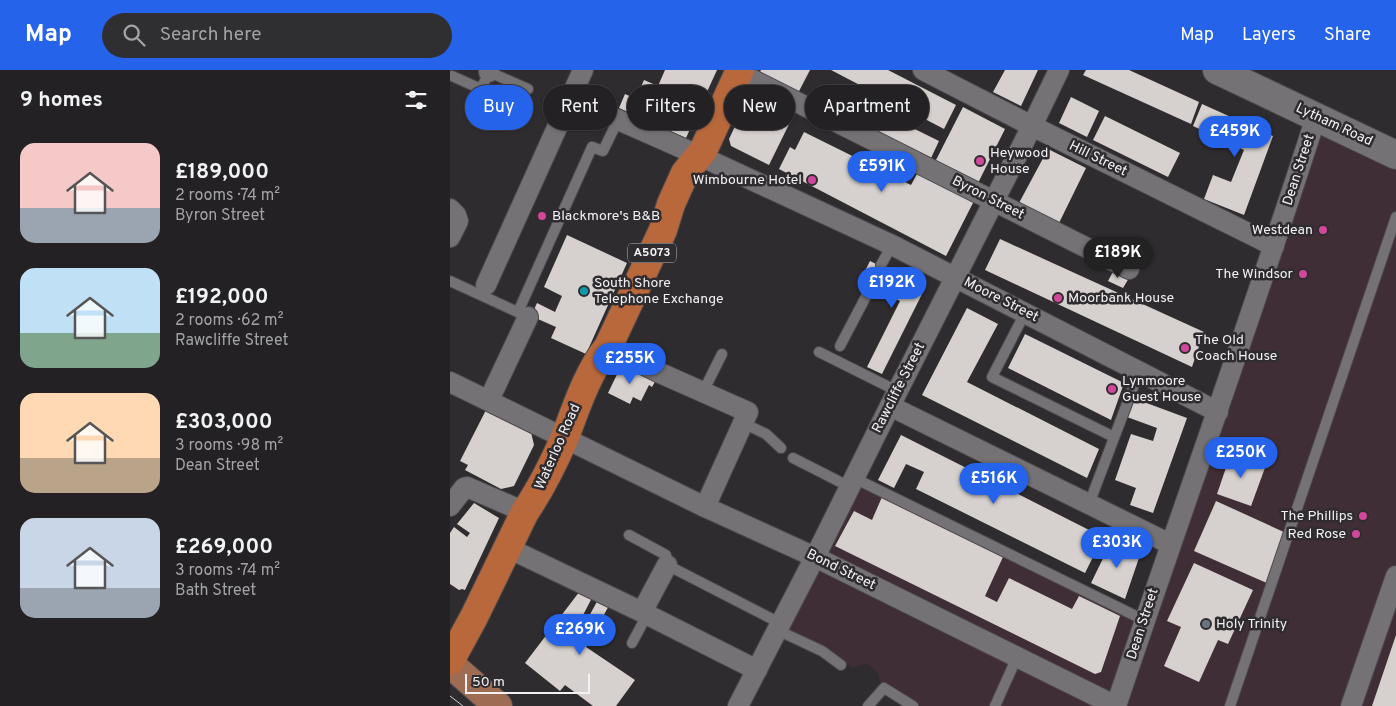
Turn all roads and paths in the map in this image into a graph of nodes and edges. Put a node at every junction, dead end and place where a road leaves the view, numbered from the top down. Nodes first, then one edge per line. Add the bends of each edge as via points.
1 (583, 70) edge
2 (923, 70) edge
3 (1058, 70) edge
4 (1217, 70) edge
5 (739, 72) edge
6 (452, 76) dead end
7 (486, 77) edge
8 (514, 85) edge
9 (577, 85) edge
10 (1316, 116) junction
11 (618, 120) joint
12 (1032, 126) junction
13 (557, 130) edge
14 (1396, 155) edge
15 (700, 156) junction
16 (994, 200) junction
17 (450, 209) edge
18 (1396, 217) edge
19 (450, 237) edge
20 (892, 245) junction
21 (1274, 246) junction
22 (882, 265) dead end
23 (1129, 269) dead end
24 (956, 277) junction
25 (450, 281) edge
26 (486, 285) dead end
27 (871, 286) dead end
28 (1025, 313) junction
29 (523, 315) junction
30 (840, 346) dead end
31 (608, 347) junction
32 (819, 352) dead end
33 (722, 354) dead end
34 (1139, 372) junction
35 (450, 382) edge
36 (703, 392) junction
37 (893, 398) junction
38 (489, 400) junction
39 (1218, 412) junction
40 (746, 417) junction
41 (1114, 437) junction
42 (564, 438) junction
43 (781, 448) dead end
44 (793, 458) dead end
45 (852, 482) junction
46 (1089, 504) junction
47 (450, 506) edge
48 (705, 506) junction
49 (525, 512) junction
50 (628, 535) dead end
51 (1170, 544) junction
52 (508, 548) junction
53 (815, 557) junction
54 (667, 565) junction
55 (1396, 576) edge
56 (644, 613) junction
57 (1144, 620) junction
58 (779, 626) junction
59 (632, 643) dead end
60 (1017, 657) junction
61 (450, 663) edge
62 (841, 665) dead end
63 (757, 670) junction
64 (747, 702) edge
65 (498, 706) edge
66 (868, 706) edge
67 (913, 706) edge
68 (995, 706) edge
69 (1116, 706) edge
70 (1230, 706) edge
71 (1352, 706) edge

1 - 9 street
2 - 12 street, Hill Street
3 - 12 street, Rawcliffe Street
4 - 10 main road, Lytham Road
5 - 15 highway, Waterloo Road / A5073
5 - 16 street, Byron Street
6 - 7 lane
7 - 8 lane
10 - 14 main road, Lytham Road
10 - 21 street, Dean Street
11 - 15 street, Moore Street
11 - 29 lane via 604,151 592,147
12 - 16 street, Rawcliffe Street
12 - 21 street, Hill Street
13 - 26 street
15 - 20 street, Moore Street
15 - 31 highway, Waterloo Road / A5073 via 685,173 663,230
16 - 23 street, Byron Street
16 - 24 street, Rawcliffe Street
17 - 19 street via 458,221
18 - 70 lane
20 - 22 lane
20 - 24 street, Moore Street
21 - 39 street, Dean Street
24 - 28 street, Moore Street
24 - 37 street, Rawcliffe Street
25 - 29 lane
27 - 30 lane
28 - 34 street, Moore Street
28 - 41 lane via 992,377
29 - 38 street
31 - 36 street
31 - 42 highway, Waterloo Road / A5073 via 600,357
32 - 37 lane
33 - 36 lane
34 - 39 street, Moore Street
34 - 41 lane
35 - 38 street, Bond Street
36 - 40 street
37 - 45 street, Rawcliffe Street
37 - 46 street
38 - 42 street, Bond Street
39 - 51 street, Dean Street
40 - 43 lane
40 - 48 street
41 - 46 lane
42 - 48 street, Bond Street
42 - 49 highway, Waterloo Road / A5073 via 536,497
44 - 45 lane
45 - 53 street, Rawcliffe Street
45 - 57 lane
46 - 51 street
47 - 49 street via 468,487
48 - 53 street, Bond Street
49 - 52 highway, Waterloo Road / A5073
50 - 54 lane via 666,555
51 - 57 street, Dean Street
52 - 56 street
52 - 61 highway, Waterloo Road / A5073
53 - 58 street, Rawcliffe Street
53 - 60 street, Bond Street
54 - 56 street
54 - 58 lane
55 - 71 street
56 - 59 lane
56 - 63 street
57 - 69 street, Dean Street
58 - 62 lane
58 - 63 street, Rawcliffe Street
60 - 68 lane
60 - 69 street, Bond Street
61 - 65 main road
63 - 64 street, Rawcliffe Street
66 - 67 lane via 884,688

